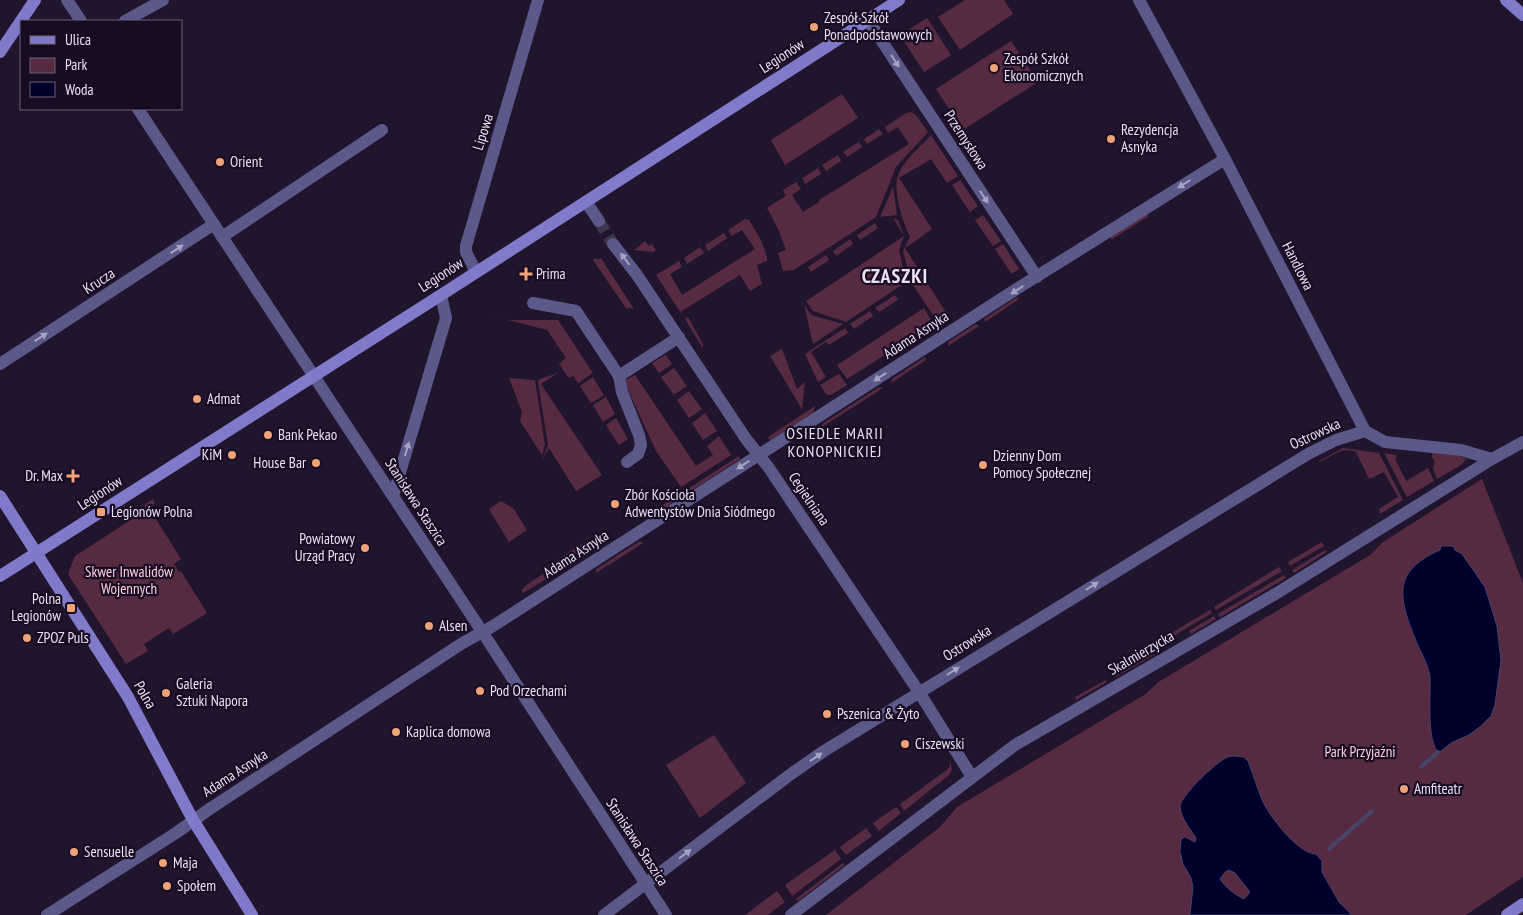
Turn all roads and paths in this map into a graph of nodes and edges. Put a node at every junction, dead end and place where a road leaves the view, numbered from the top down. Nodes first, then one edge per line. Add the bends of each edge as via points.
1 (35, 0) edge
2 (67, 0) edge
3 (163, 0) edge
4 (538, 0) edge
5 (899, 0) edge
6 (1139, 0) edge
7 (1506, 0) edge
8 (1523, 15) edge
9 (22, 20) edge
10 (80, 20) edge
11 (127, 20) edge
12 (868, 20) junction
13 (20, 22) edge
14 (0, 52) edge
15 (139, 110) edge
16 (382, 130) dead end
17 (1225, 159) junction
18 (586, 202) junction
19 (599, 221) tunnel mouth
20 (214, 224) junction
21 (222, 237) junction
22 (614, 244) tunnel mouth
23 (476, 272) junction
24 (1037, 277) junction
25 (441, 295) junction
26 (533, 303) dead end
27 (679, 338) junction
28 (0, 364) edge
29 (314, 376) junction
30 (620, 376) junction
31 (1365, 431) junction
32 (1523, 442) edge
33 (759, 455) junction
34 (1492, 459) junction
35 (627, 462) dead end
36 (0, 496) edge
37 (393, 496) junction
38 (36, 553) junction
39 (0, 576) edge
40 (483, 633) junction
41 (919, 692) junction
42 (972, 777) junction
43 (193, 820) junction
44 (645, 884) junction
45 (1523, 904) edge
46 (47, 915) edge
47 (252, 915) edge
48 (604, 915) edge
49 (666, 915) edge
50 (791, 915) edge
51 (1507, 915) edge

1 - 9 street
2 - 10 street
3 - 11 street
4 - 23 street, Lipowa via 466,246
5 - 12 street, Legionów
6 - 17 street, Handlowa
7 - 8 street
12 - 18 street, Legionów
12 -> 24 street, Przemysłowa
13 - 14 street
15 - 20 street, Stanisława Staszica
16 - 21 street
17 -> 24 street, Adama Asnyka
17 - 31 street, Handlowa
18 - 19 street
18 - 23 street, Legionów
20 - 21 street, Stanisława Staszica
28 -> 20 street, Krucza
21 - 29 street, Stanisława Staszica
27 -> 22 street, Cegielniana
23 - 25 street, Legionów
24 -> 33 street, Adama Asnyka
25 - 29 street, Legionów
37 -> 25 street via 446,318
26 - 30 street via 576,311
27 - 30 street
27 - 33 street, Cegielniana
29 - 37 street, Stanisława Staszica
29 - 38 street, Legionów
30 - 35 street via 622,392 641,445 638,454
31 - 34 street via 1385,442 1461,450
41 -> 31 street, Ostrowska via 1308,454 1336,440
32 - 34 street, Skalmierzycka
33 -> 40 street, Adama Asnyka
33 - 41 street, Cegielniana
34 - 42 street, Skalmierzycka via 1277,593 1040,729
36 - 38 street, Polna
37 - 40 street, Stanisława Staszica
38 - 39 street, Legionów
38 - 43 street, Polna via 128,697
40 - 43 street, Adama Asnyka via 461,644
40 - 44 street, Stanisława Staszica
41 - 42 street, Cegielniana
44 -> 41 street, Ostrowska via 807,763
42 - 50 street, Skalmierzycka
43 - 46 street, Adama Asnyka
43 - 47 street, Polna
44 - 48 street, Ostrowska
44 - 49 street, Stanisława Staszica
45 - 51 street

